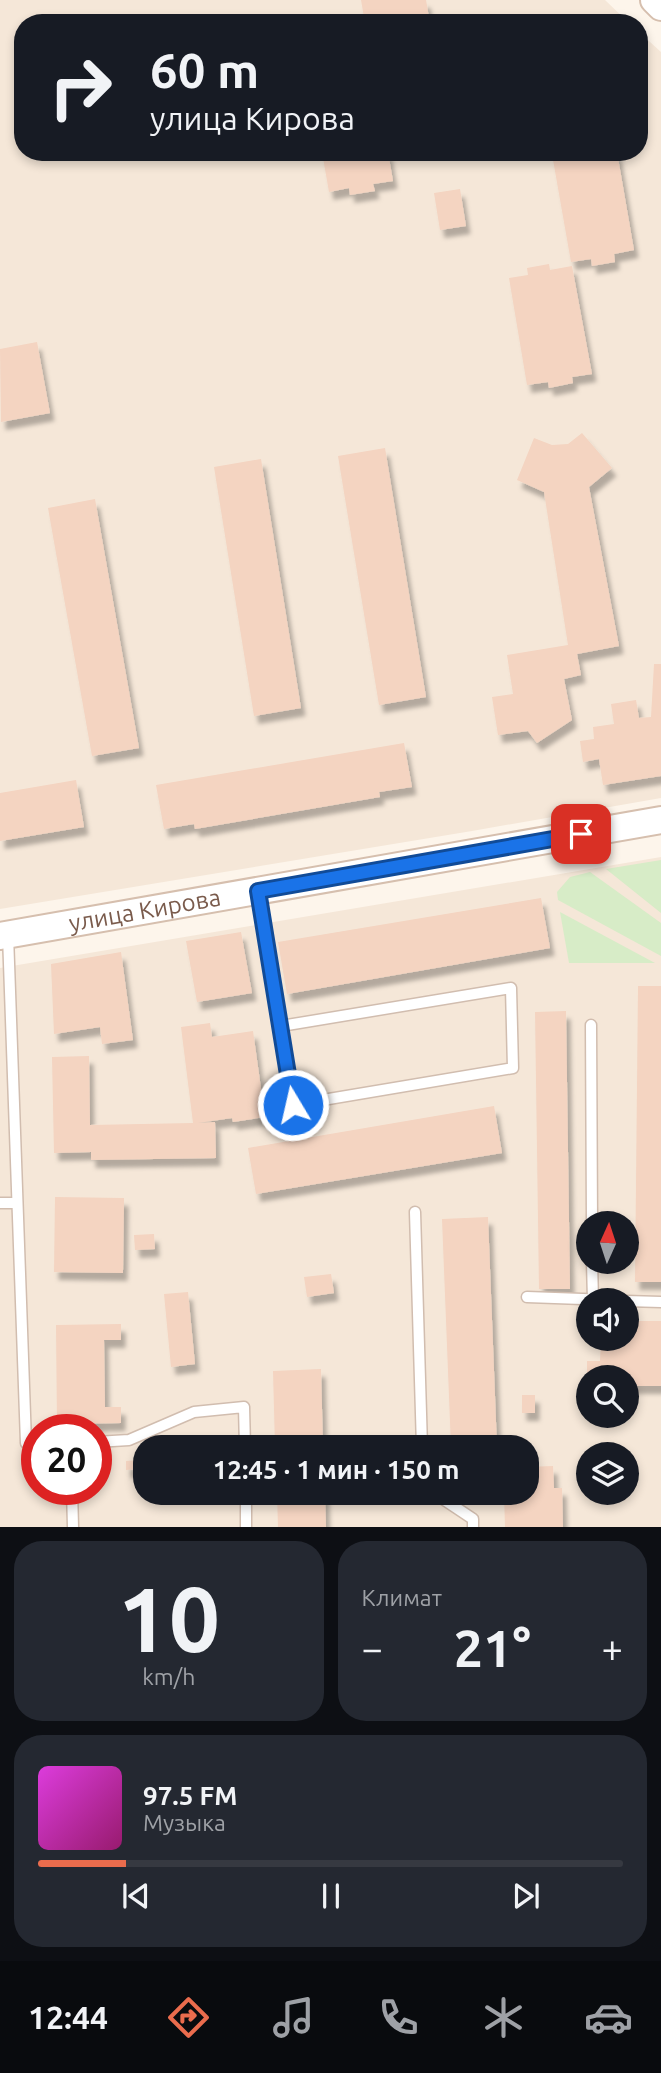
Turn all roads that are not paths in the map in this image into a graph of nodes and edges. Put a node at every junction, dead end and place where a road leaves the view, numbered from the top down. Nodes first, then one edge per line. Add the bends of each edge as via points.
1 (654, 0) edge
2 (661, 7) edge
3 (661, 820) edge
4 (258, 891) junction
5 (4, 935) edge
6 (591, 1025) dead end
7 (281, 1026) junction
8 (0, 1203) edge
9 (17, 1203) junction
10 (592, 1211) edge
11 (415, 1212) dead end
12 (527, 1297) dead end
13 (576, 1299) edge
14 (639, 1301) edge
15 (661, 1302) edge
16 (29, 1414) edge
17 (141, 1435) edge
18 (245, 1435) edge
19 (422, 1435) edge
20 (133, 1438) edge
21 (112, 1441) edge
22 (72, 1505) edge
23 (246, 1505) edge
24 (452, 1505) edge
25 (73, 1527) edge
26 (246, 1527) edge
27 (473, 1527) edge

1 - 2 main road
3 - 4 main road, улица Кирова
4 - 5 main road, улица Кирова
4 - 7 lane
5 - 9 lane
6 - 10 lane
7 - 7 lane via 293,1105 513,1068 511,988
8 - 9 lane
9 - 16 lane
11 - 19 lane
12 - 13 lane
14 - 15 lane
17 - 18 lane via 194,1412 244,1407
20 - 21 lane
22 - 25 lane
23 - 26 lane
24 - 27 lane via 472,1519

